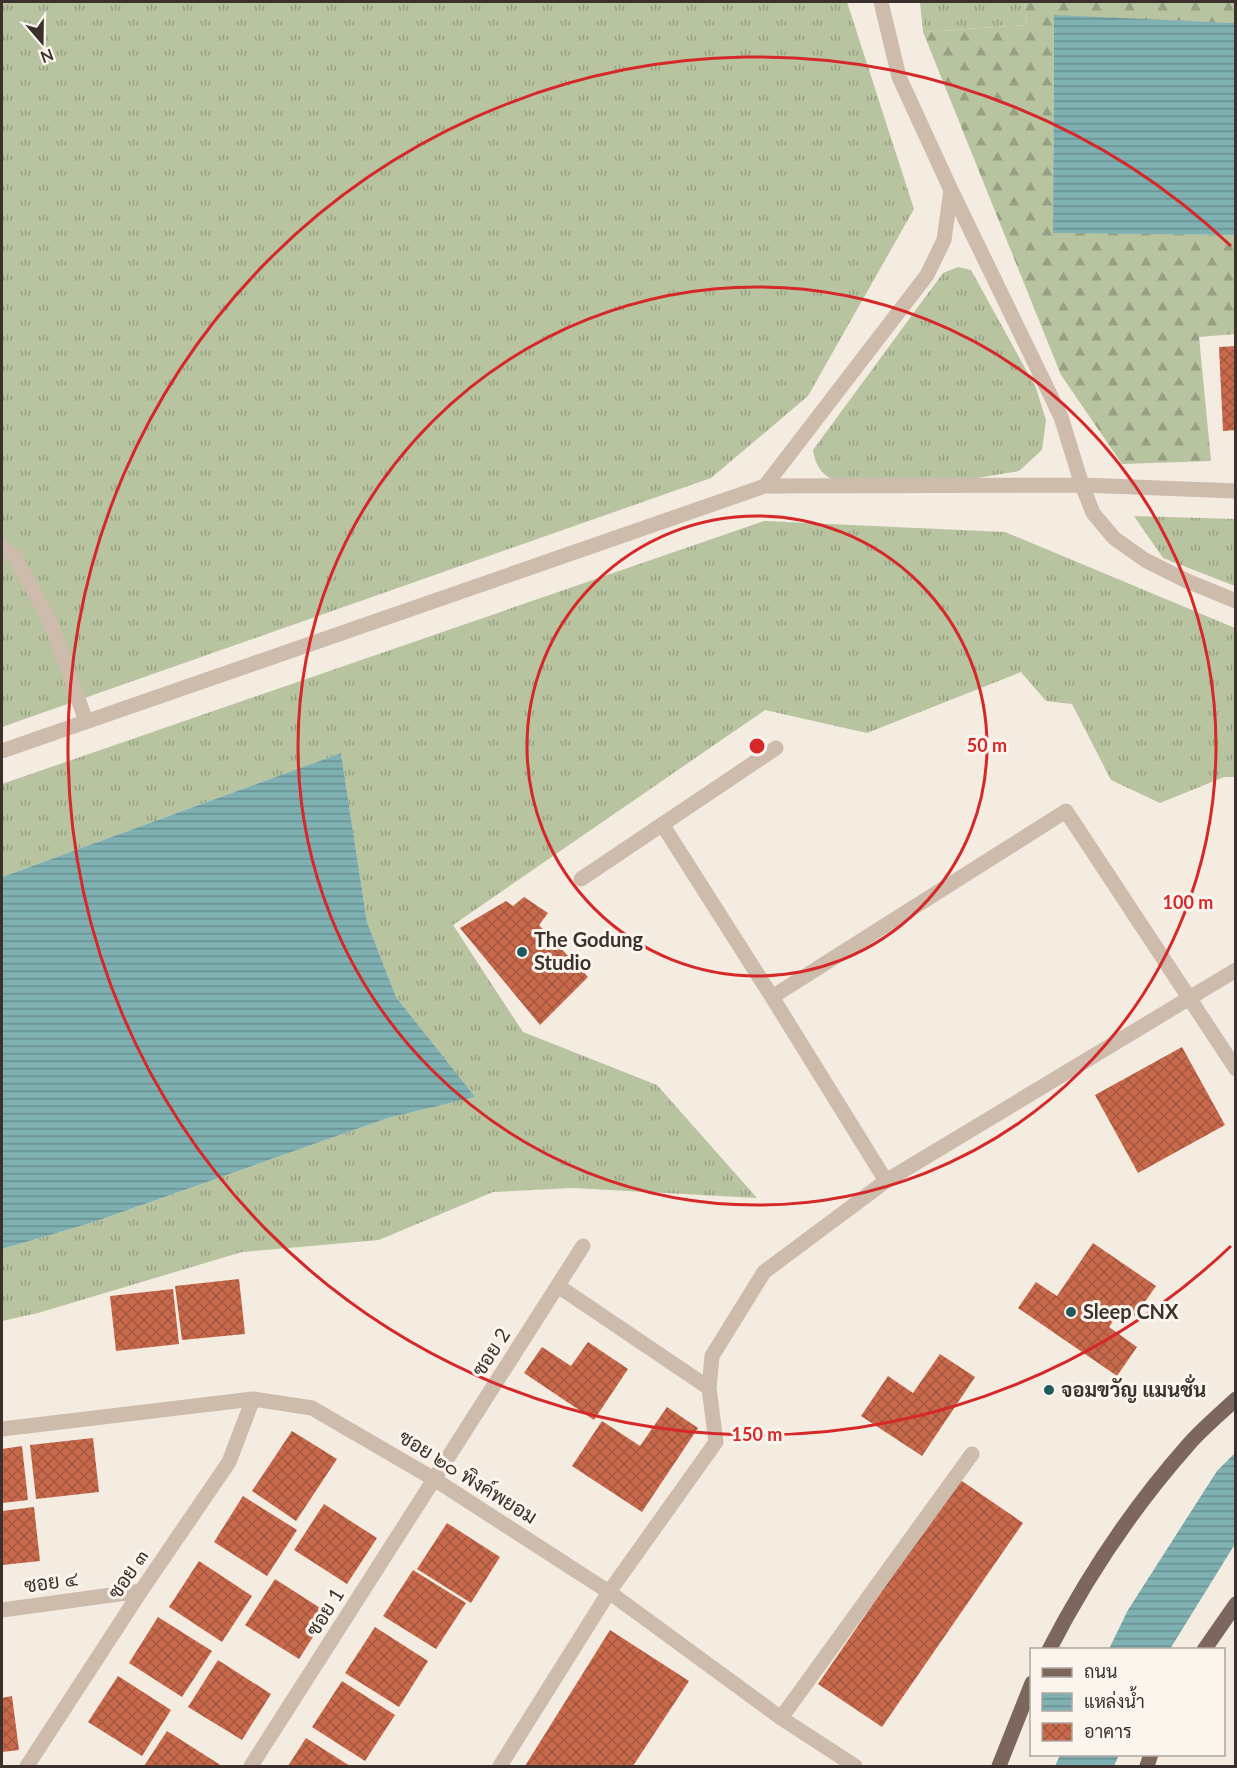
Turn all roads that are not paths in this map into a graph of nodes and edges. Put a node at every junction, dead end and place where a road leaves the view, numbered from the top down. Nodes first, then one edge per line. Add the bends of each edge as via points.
1 (881, 2) edge
2 (951, 190) junction
3 (1082, 484) junction
4 (765, 486) junction
5 (1236, 491) edge
6 (2, 548) edge
7 (1236, 601) edge
8 (86, 721) junction
9 (776, 748) dead end
10 (2, 751) edge
11 (662, 824) junction
12 (581, 879) dead end
13 (1236, 970) edge
14 (772, 997) junction
15 (1188, 997) junction
16 (1236, 1069) edge
17 (886, 1181) junction
18 (583, 1246) dead end
19 (558, 1286) junction
20 (709, 1388) junction
21 (253, 1399) junction
22 (1236, 1399) edge
23 (2, 1429) edge
24 (972, 1454) dead end
25 (434, 1479) junction
26 (141, 1591) junction
27 (609, 1592) junction
28 (1236, 1604) edge
29 (2, 1610) edge
30 (1050, 1648) edge
31 (1205, 1648) edge
32 (1030, 1688) edge
33 (781, 1718) junction
34 (27, 1767) edge
35 (251, 1767) edge
36 (500, 1767) edge
37 (855, 1767) edge
38 (999, 1767) edge

1 - 2 street via 899,77
2 - 3 street via 1061,417
2 - 4 street via 944,240 927,275
3 - 4 street
3 - 5 street
3 - 7 street via 1093,513 1114,538 1155,565
4 - 8 street
6 - 8 street via 15,557 51,623
8 - 10 street
9 - 11 street
11 - 12 street
11 - 14 street
13 - 15 street
14 - 15 street via 1066,811
14 - 17 street
15 - 16 street
15 - 17 street
17 - 20 street via 764,1272 712,1356
18 - 19 street, ซอย 2
19 - 20 street
19 - 25 street, ซอย 2
20 - 27 street via 716,1442
21 - 23 street, ซอย ๒๐ พิงค์พยอม
21 - 25 street, ซอย ๒๐ พิงค์พยอม via 312,1408
21 - 26 street, ซอย ๓ via 229,1462
22 - 30 main road via 1190,1443 1119,1530
24 - 33 street
25 - 27 street, ซอย ๒๐ พิงค์พยอม
25 - 35 street, ซอย 1
26 - 29 street, ซอย ๔
26 - 34 street, ซอย ๓
27 - 33 street, ซอย ๒๐ พิงค์พยอม
27 - 36 street
28 - 31 main road
32 - 38 main road
33 - 37 street, ซอย ๒๐ พิงค์พยอม

